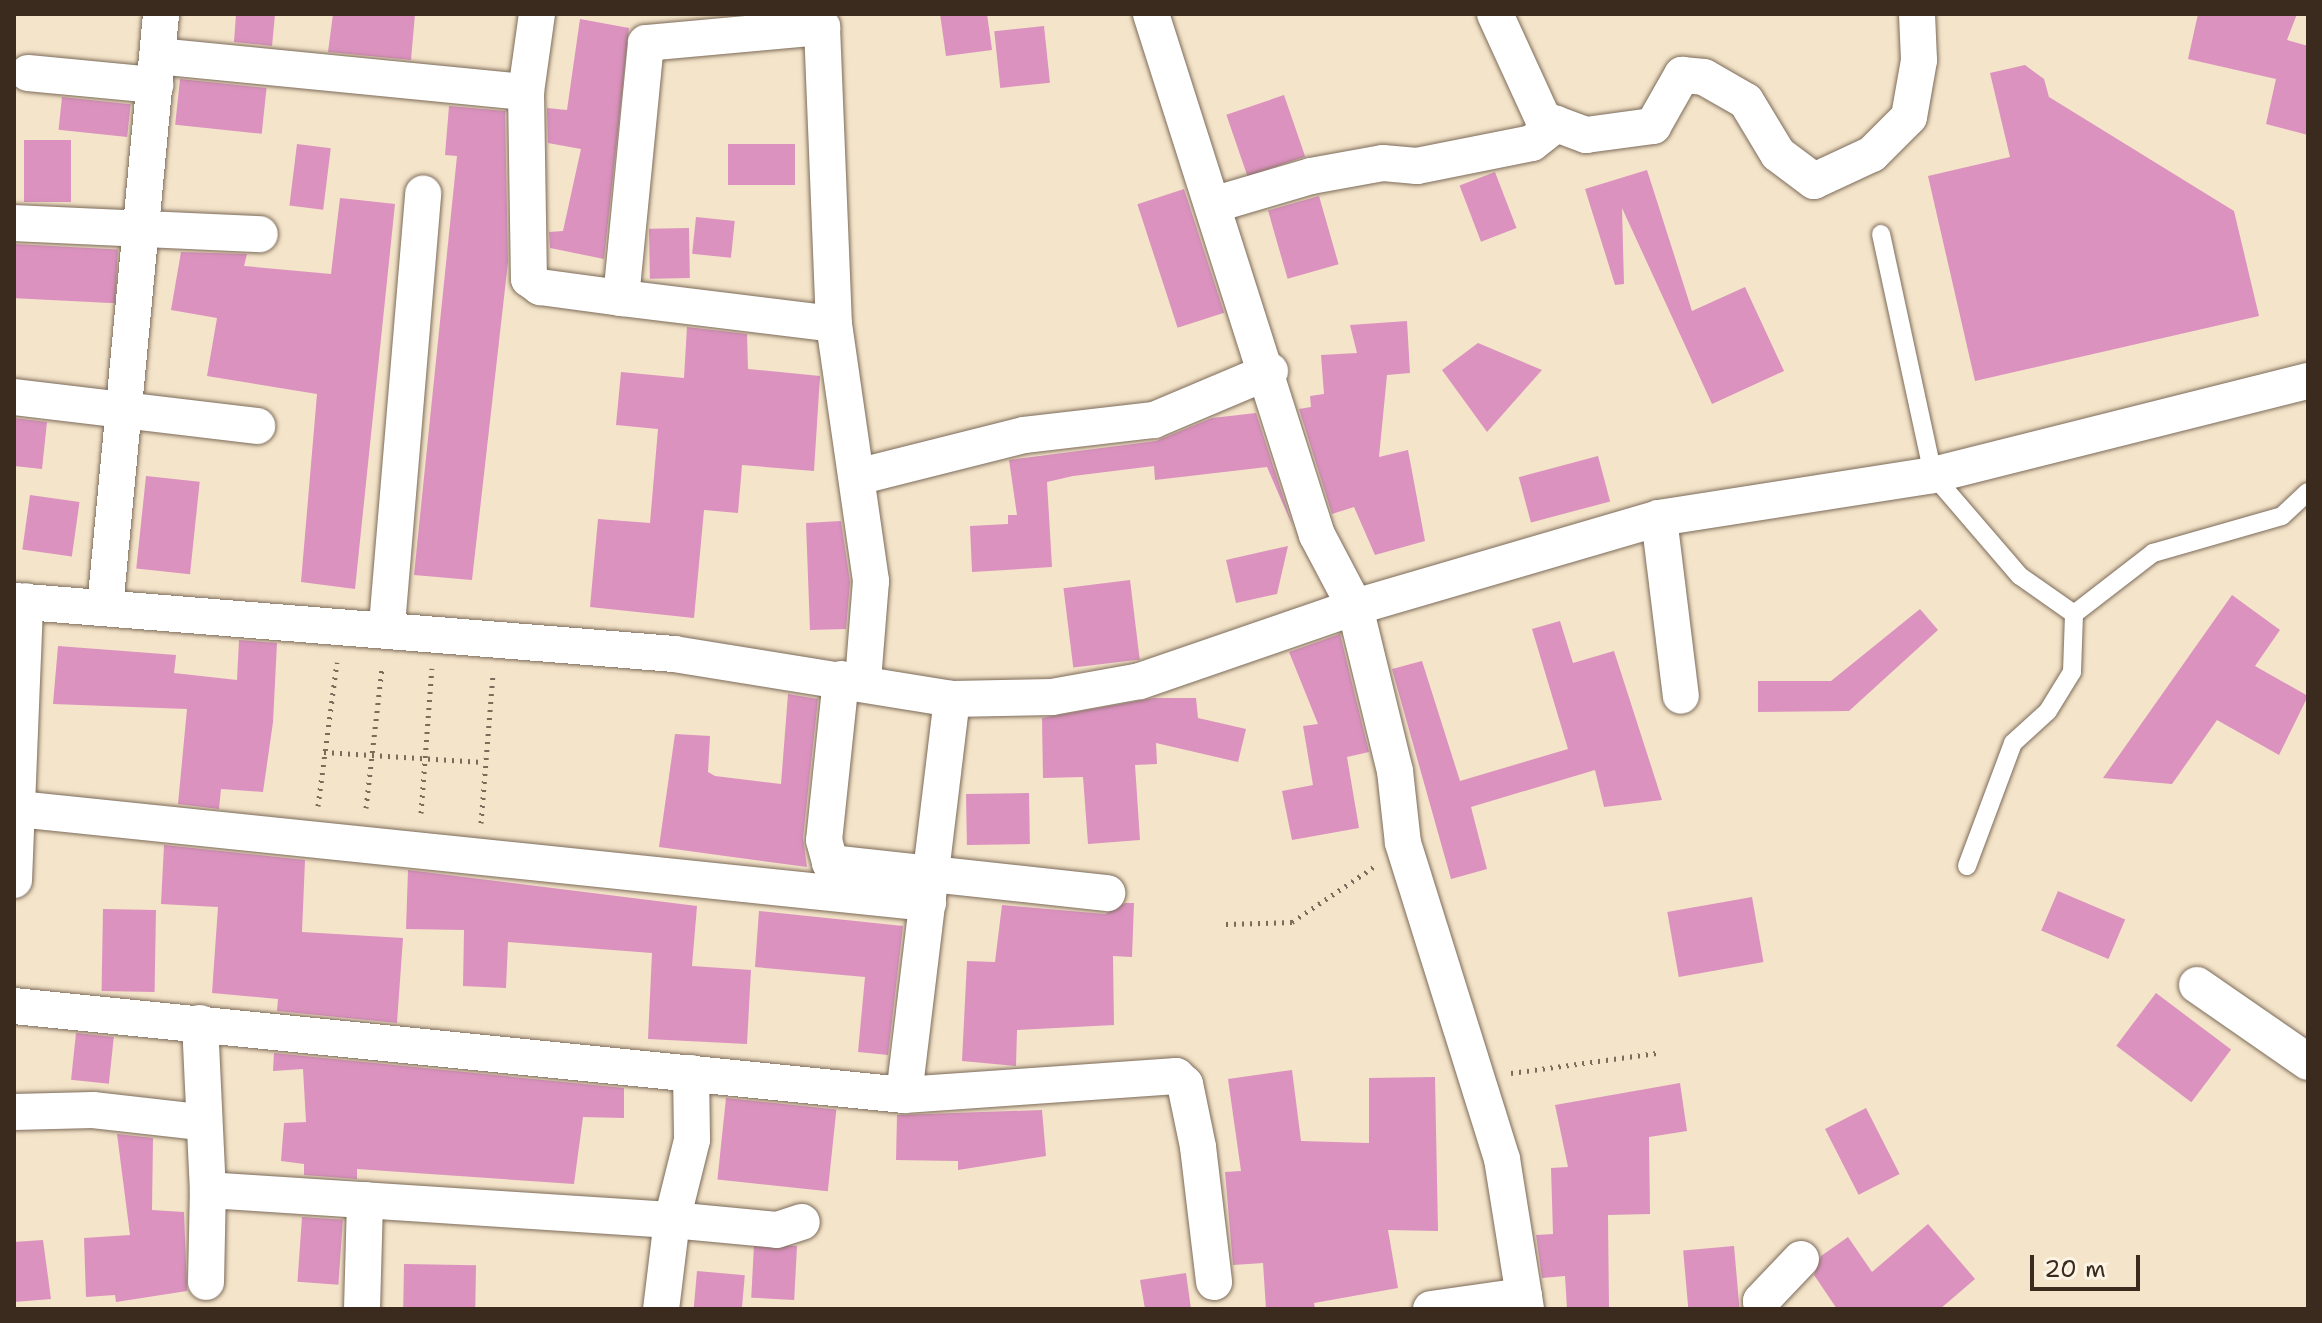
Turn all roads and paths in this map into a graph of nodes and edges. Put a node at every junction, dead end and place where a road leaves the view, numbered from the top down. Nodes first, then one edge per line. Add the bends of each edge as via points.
1 (161, 14) edge
2 (537, 14) edge
3 (1151, 14) edge
4 (1495, 14) edge
5 (1917, 14) edge
6 (823, 20) edge
7 (156, 71) junction
8 (28, 73) dead end
9 (526, 92) junction
10 (1556, 124) junction
11 (423, 193) dead end
12 (1216, 204) junction
13 (14, 223) edge
14 (144, 223) junction
15 (260, 234) dead end
16 (1881, 234) dead end
17 (621, 298) junction
18 (834, 324) junction
19 (1270, 371) junction
20 (2308, 381) edge
21 (14, 397) edge
22 (124, 409) junction
23 (257, 426) dead end
24 (1933, 475) junction
25 (861, 476) junction
26 (2308, 492) edge
27 (1659, 518) junction
28 (20, 601) edge
29 (1355, 607) junction
30 (105, 608) junction
31 (2074, 614) junction
32 (342, 623) junction
33 (387, 625) junction
34 (435, 631) junction
35 (497, 637) junction
36 (852, 680) junction
37 (1681, 696) dead end
38 (952, 699) junction
39 (324, 752) junction
40 (372, 752) junction
41 (424, 756) junction
42 (483, 762) junction
43 (17, 798) edge
44 (314, 839) junction
45 (1403, 843) junction
46 (363, 845) junction
47 (418, 850) junction
48 (479, 856) junction
49 (1967, 866) dead end
50 (14, 880) edge
51 (929, 890) junction
52 (1107, 893) dead end
53 (1226, 924) dead end
54 (2197, 985) dead end
55 (14, 1006) edge
56 (200, 1023) junction
57 (1657, 1053) dead end
58 (2308, 1062) edge
59 (691, 1073) junction
60 (1482, 1078) junction
61 (904, 1095) junction
62 (14, 1112) edge
63 (200, 1122) junction
64 (208, 1190) junction
65 (365, 1200) junction
66 (672, 1220) junction
67 (802, 1222) dead end
68 (1801, 1259) dead end
69 (206, 1282) dead end
70 (1214, 1282) dead end
71 (1525, 1302) edge
72 (362, 1309) edge
73 (661, 1309) edge
74 (1431, 1309) edge
75 (1762, 1309) edge

1 - 7 street
2 - 9 street
3 - 12 street
4 - 10 street via 1543,119
5 - 10 street via 1919,60 1909,117 1872,154 1814,181 1778,154 1746,101 1704,77 1682,75 1653,126 1586,135
6 - 17 street via 646,43
6 - 18 street
7 - 8 street
7 - 9 street
7 - 14 street
9 - 17 street via 529,279 540,287
10 - 12 street via 1532,143 1417,166 1383,163 1311,176
11 - 33 street
12 - 19 street
13 - 14 street
14 - 15 street
14 - 22 street
16 - 24 lane
17 - 18 street
18 - 25 street
19 - 25 street via 1154,420 1024,435
19 - 29 street via 1317,535
20 - 24 street
21 - 22 street
22 - 23 street
22 - 30 street
24 - 27 street
24 - 31 lane via 2020,576
25 - 36 street via 871,581
26 - 31 lane via 2282,516 2153,553
27 - 29 street
27 - 37 street
28 - 30 street
28 - 43 street
29 - 38 street via 1140,681 1052,697
29 - 45 street via 1395,771
30 - 32 street
31 - 49 lane via 2072,672 2048,711 2013,743
32 - 33 street
32 - 39 path
33 - 34 street
33 - 40 path
34 - 35 street
34 - 41 path
35 - 36 street
35 - 42 path
36 - 38 street
36 - 51 street via 826,855 830,863
38 - 51 street
39 - 40 path
39 - 44 path
40 - 41 path
40 - 46 path
41 - 42 path
41 - 47 path
42 - 48 path
43 - 44 street
43 - 50 street
44 - 46 street
45 - 53 path via 1292,922
45 - 60 street
46 - 47 street
47 - 48 street
48 - 51 street
51 - 52 street
51 - 61 street
54 - 58 street
55 - 56 street
56 - 59 street
56 - 63 street
57 - 60 path
59 - 61 street
59 - 66 street via 692,1140
60 - 71 street
61 - 70 street via 1176,1076 1185,1084 1198,1147
62 - 63 street via 93,1110
63 - 64 street
64 - 65 street
64 - 69 street
65 - 66 street
65 - 72 street
66 - 67 street via 777,1230
66 - 73 street
68 - 75 street via 1761,1301
71 - 74 street

